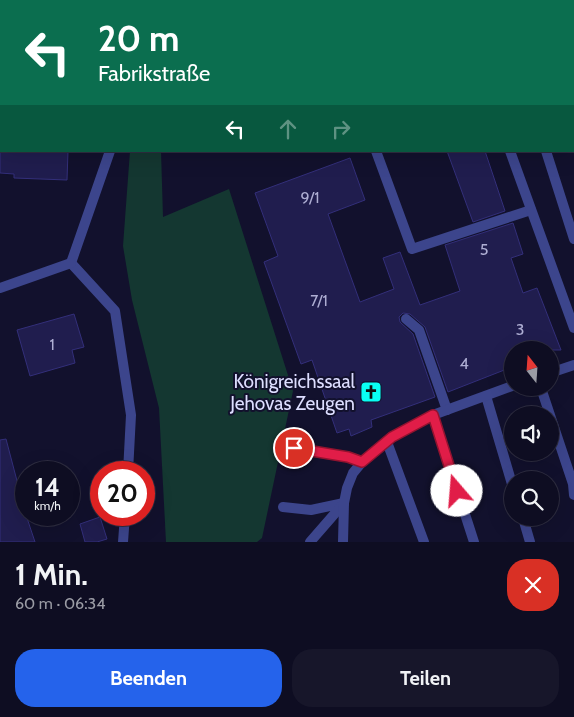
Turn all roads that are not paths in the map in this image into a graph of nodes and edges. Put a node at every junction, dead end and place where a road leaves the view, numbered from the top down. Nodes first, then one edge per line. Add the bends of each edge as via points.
1 (110, 152) edge
2 (376, 152) edge
3 (510, 152) edge
4 (546, 152) edge
5 (531, 210) junction
6 (574, 239) edge
7 (71, 262) junction
8 (0, 288) edge
9 (406, 320) dead end
10 (574, 328) edge
11 (574, 364) edge
12 (559, 370) edge
13 (504, 389) edge
14 (486, 396) junction
15 (544, 396) edge
16 (447, 410) junction
17 (433, 415) junction
18 (387, 442) junction
19 (294, 448) dead end
20 (129, 461) edge
21 (362, 462) junction
22 (508, 471) edge
23 (574, 494) edge
24 (344, 503) junction
25 (283, 508) dead end
26 (124, 526) edge
27 (525, 526) edge
28 (123, 542) edge
29 (310, 542) edge
30 (343, 542) edge
31 (424, 542) edge
32 (474, 542) edge
33 (530, 542) edge

1 - 7 street
2 - 5 street via 412,249
3 - 5 street
4 - 6 street
5 - 10 street
7 - 8 street
7 - 20 street via 115,311 131,415
9 - 16 street via 419,330
11 - 12 street
13 - 14 street
14 - 16 street
14 - 22 street
15 - 23 street
16 - 17 street
17 - 18 street
17 - 32 street
18 - 21 street
18 - 31 street
19 - 21 street
21 - 24 street via 353,473
24 - 25 street via 311,510
24 - 29 street
24 - 30 street
26 - 28 street
27 - 33 street

